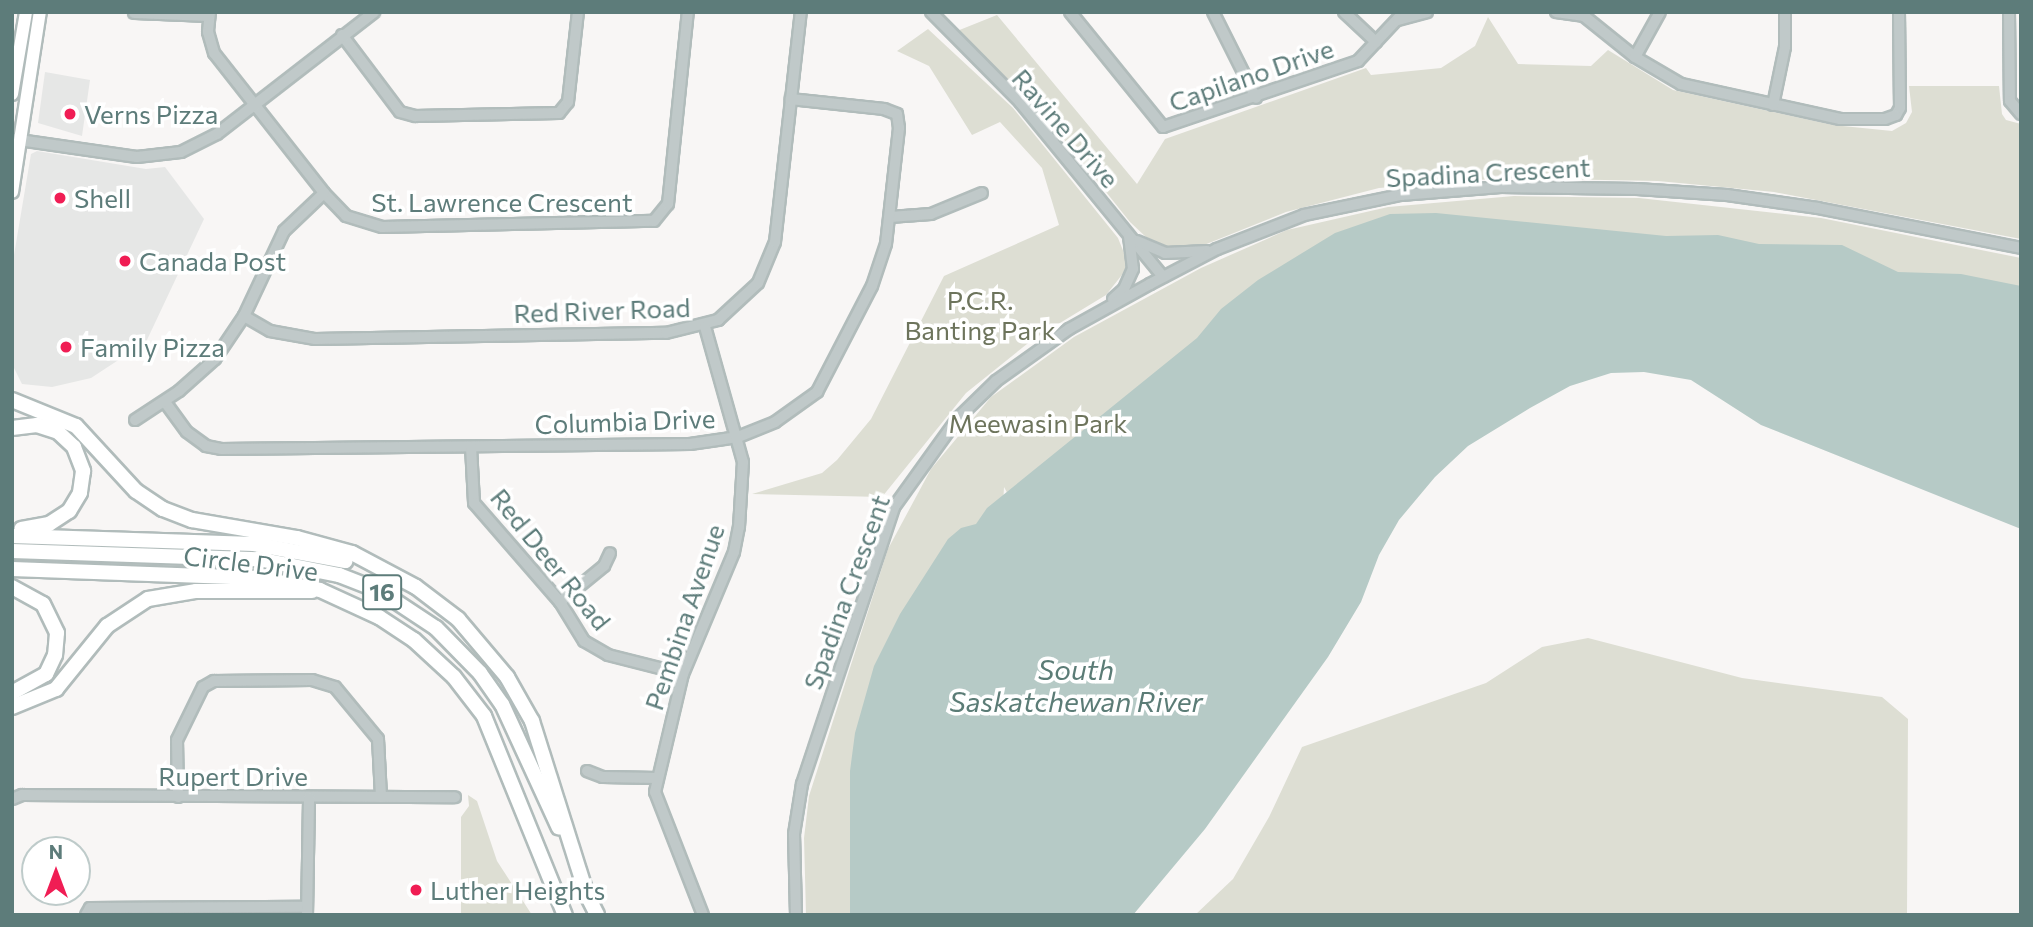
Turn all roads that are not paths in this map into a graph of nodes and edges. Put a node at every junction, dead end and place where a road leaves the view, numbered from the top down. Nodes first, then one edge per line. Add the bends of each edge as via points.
1 (26, 12) edge
2 (40, 12) edge
3 (374, 12) edge
4 (578, 12) edge
5 (688, 12) edge
6 (801, 12) edge
7 (931, 12) edge
8 (1070, 12) edge
9 (1213, 12) edge
10 (1344, 12) edge
11 (1427, 12) edge
12 (1556, 12) edge
13 (1660, 12) edge
14 (1785, 12) edge
15 (1899, 12) edge
16 (2009, 12) edge
17 (134, 13) edge
18 (209, 14) edge
19 (1581, 14) edge
20 (1401, 16) edge
21 (342, 35) junction
22 (1376, 42) junction
23 (1635, 57) junction
24 (12, 94) edge
25 (1256, 98) junction
26 (791, 99) junction
27 (254, 102) junction
28 (1773, 105) junction
29 (2021, 114) edge
30 (16, 139) edge
31 (12, 192) edge
32 (324, 193) junction
33 (982, 193) dead end
34 (890, 217) junction
35 (1128, 234) junction
36 (2021, 248) edge
37 (1217, 249) junction
38 (1163, 277) junction
39 (1097, 313) junction
40 (244, 316) junction
41 (705, 327) junction
42 (12, 400) edge
43 (165, 402) junction
44 (12, 413) edge
45 (53, 415) junction
46 (135, 421) dead end
47 (12, 428) edge
48 (738, 437) junction
49 (471, 447) junction
50 (12, 530) edge
51 (12, 536) edge
52 (12, 551) edge
53 (610, 553) dead end
54 (12, 569) edge
55 (12, 587) edge
56 (416, 587) junction
57 (320, 590) junction
58 (560, 602) junction
59 (683, 674) junction
60 (12, 693) edge
61 (12, 707) edge
62 (587, 771) dead end
63 (657, 778) junction
64 (178, 797) junction
65 (309, 797) junction
66 (381, 797) junction
67 (455, 797) dead end
68 (12, 799) edge
69 (587, 895) junction
70 (200, 911) edge
71 (307, 911) edge
72 (86, 915) edge
73 (565, 915) edge
74 (597, 915) edge
75 (703, 915) edge
76 (796, 915) edge

1 - 24 main road
2 - 30 main road
3 - 21 street
4 - 21 street via 568,102 559,113 415,116 400,111
5 - 32 street, St. Lawrence Crescent via 668,204 654,221 382,227 346,216
6 - 26 street, Red River Road
7 - 35 street, Ravine Drive via 1020,102
8 - 25 street, Capilano Drive via 1163,127
9 - 25 street
10 - 22 street
11 - 20 street, Capilano Drive
12 - 19 street
13 - 23 street
14 - 28 street via 1785,47
15 - 28 street via 1900,108 1892,118 1840,119
16 - 29 street via 2010,101
17 - 18 street
18 - 27 street, St. Lawrence Crescent via 214,53
19 - 23 street
20 - 22 street, Capilano Drive
21 - 27 street
22 - 25 street, Capilano Drive via 1358,61
23 - 28 street via 1681,84
26 - 34 street, Columbia Drive via 897,114 900,128
26 - 41 street, Red River Road via 769,264 744,300
27 - 30 street via 217,134 163,156 127,156
27 - 32 street, St. Lawrence Crescent
30 - 31 main road
32 - 40 street via 279,239
33 - 34 street via 931,214
34 - 48 street, Columbia Drive via 872,286 817,392 798,409
35 - 37 street via 1166,253
35 - 38 street, Ravine Drive
35 - 39 street via 1131,276 1124,289
36 - 37 street, Spadina Crescent via 1727,195 1577,187 1447,190 1367,200 1304,215
37 - 38 street, Spadina Crescent
38 - 39 street, Spadina Crescent
39 - 76 street, Spadina Crescent via 1031,354 958,418 894,507 802,784 794,834
40 - 41 street, Red River Road via 270,331 315,339 666,334
40 - 43 street via 215,359
41 - 48 street, Pembina Avenue
42 - 45 highway
43 - 46 street
43 - 49 street, Columbia Drive via 198,442 221,449
44 - 45 highway
45 - 56 highway via 85,433 136,491 163,509 192,520 323,544
47 - 50 highway via 37,425 64,436 79,457 83,478 77,499 64,516 49,524
48 - 49 street, Columbia Drive via 691,444
48 - 59 street, Pembina Avenue via 741,496 734,552
49 - 58 street, Red Deer Road via 474,503
51 - 56 highway via 286,548 341,560
52 - 69 highway, Circle Drive / 16 via 269,561 340,575 398,601 458,647 502,704
53 - 58 street via 604,566
54 - 57 highway, Circle Drive / 16 via 237,576
55 - 60 highway via 43,604 57,633 55,655 46,674
56 - 69 highway via 482,646 532,720
57 - 61 highway via 292,594 182,592 148,599 107,626 56,689
57 - 73 highway, Circle Drive / 16 via 359,605 414,640 454,677 484,716
58 - 59 street, Red Deer Road via 575,631 592,648
59 - 63 street, Pembina Avenue
62 - 63 street via 603,777
63 - 75 street, Pembina Avenue via 657,800
64 - 65 street, Rupert Drive
64 - 66 street via 177,740 203,687 214,681 300,680 324,681 335,687 372,730 381,756
64 - 68 street, Rupert Drive via 22,795
65 - 66 street, Rupert Drive
65 - 71 street
66 - 67 street, Rupert Drive
69 - 74 highway, Circle Drive / 16
70 - 71 street
70 - 72 street via 90,908

